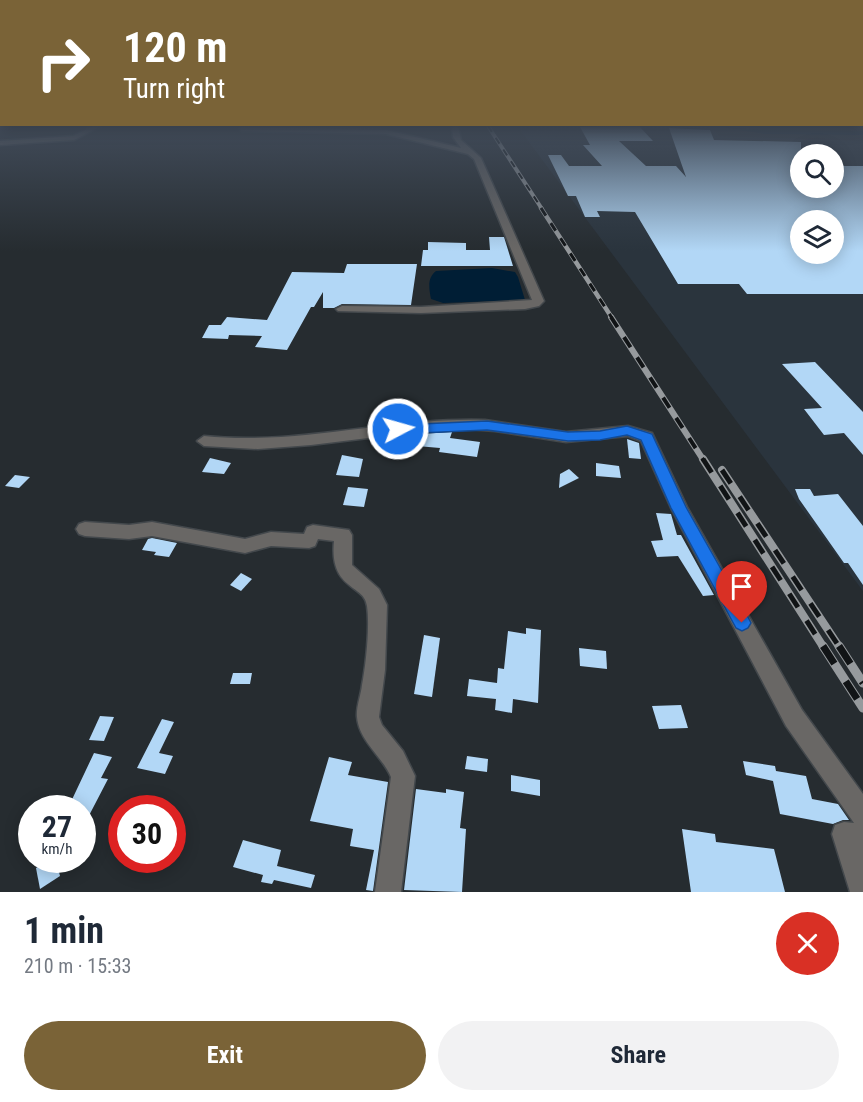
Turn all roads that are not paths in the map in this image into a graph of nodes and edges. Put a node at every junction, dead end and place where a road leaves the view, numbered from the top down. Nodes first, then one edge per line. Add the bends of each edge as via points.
1 (480, 168) edge
2 (342, 309) dead end
3 (204, 441) dead end
4 (85, 529) dead end
5 (863, 815) edge
6 (863, 837) edge
7 (388, 892) edge
8 (863, 892) edge

1 - 2 street via 538,301 525,306
3 - 5 street via 235,445 288,443 460,425 568,437 627,430 647,437 679,508 795,718
4 - 7 street via 152,529 245,546 271,539 309,541 313,532 343,535 341,565 374,597 376,605 375,670 368,717 373,732 403,776
6 - 8 street via 844,834

